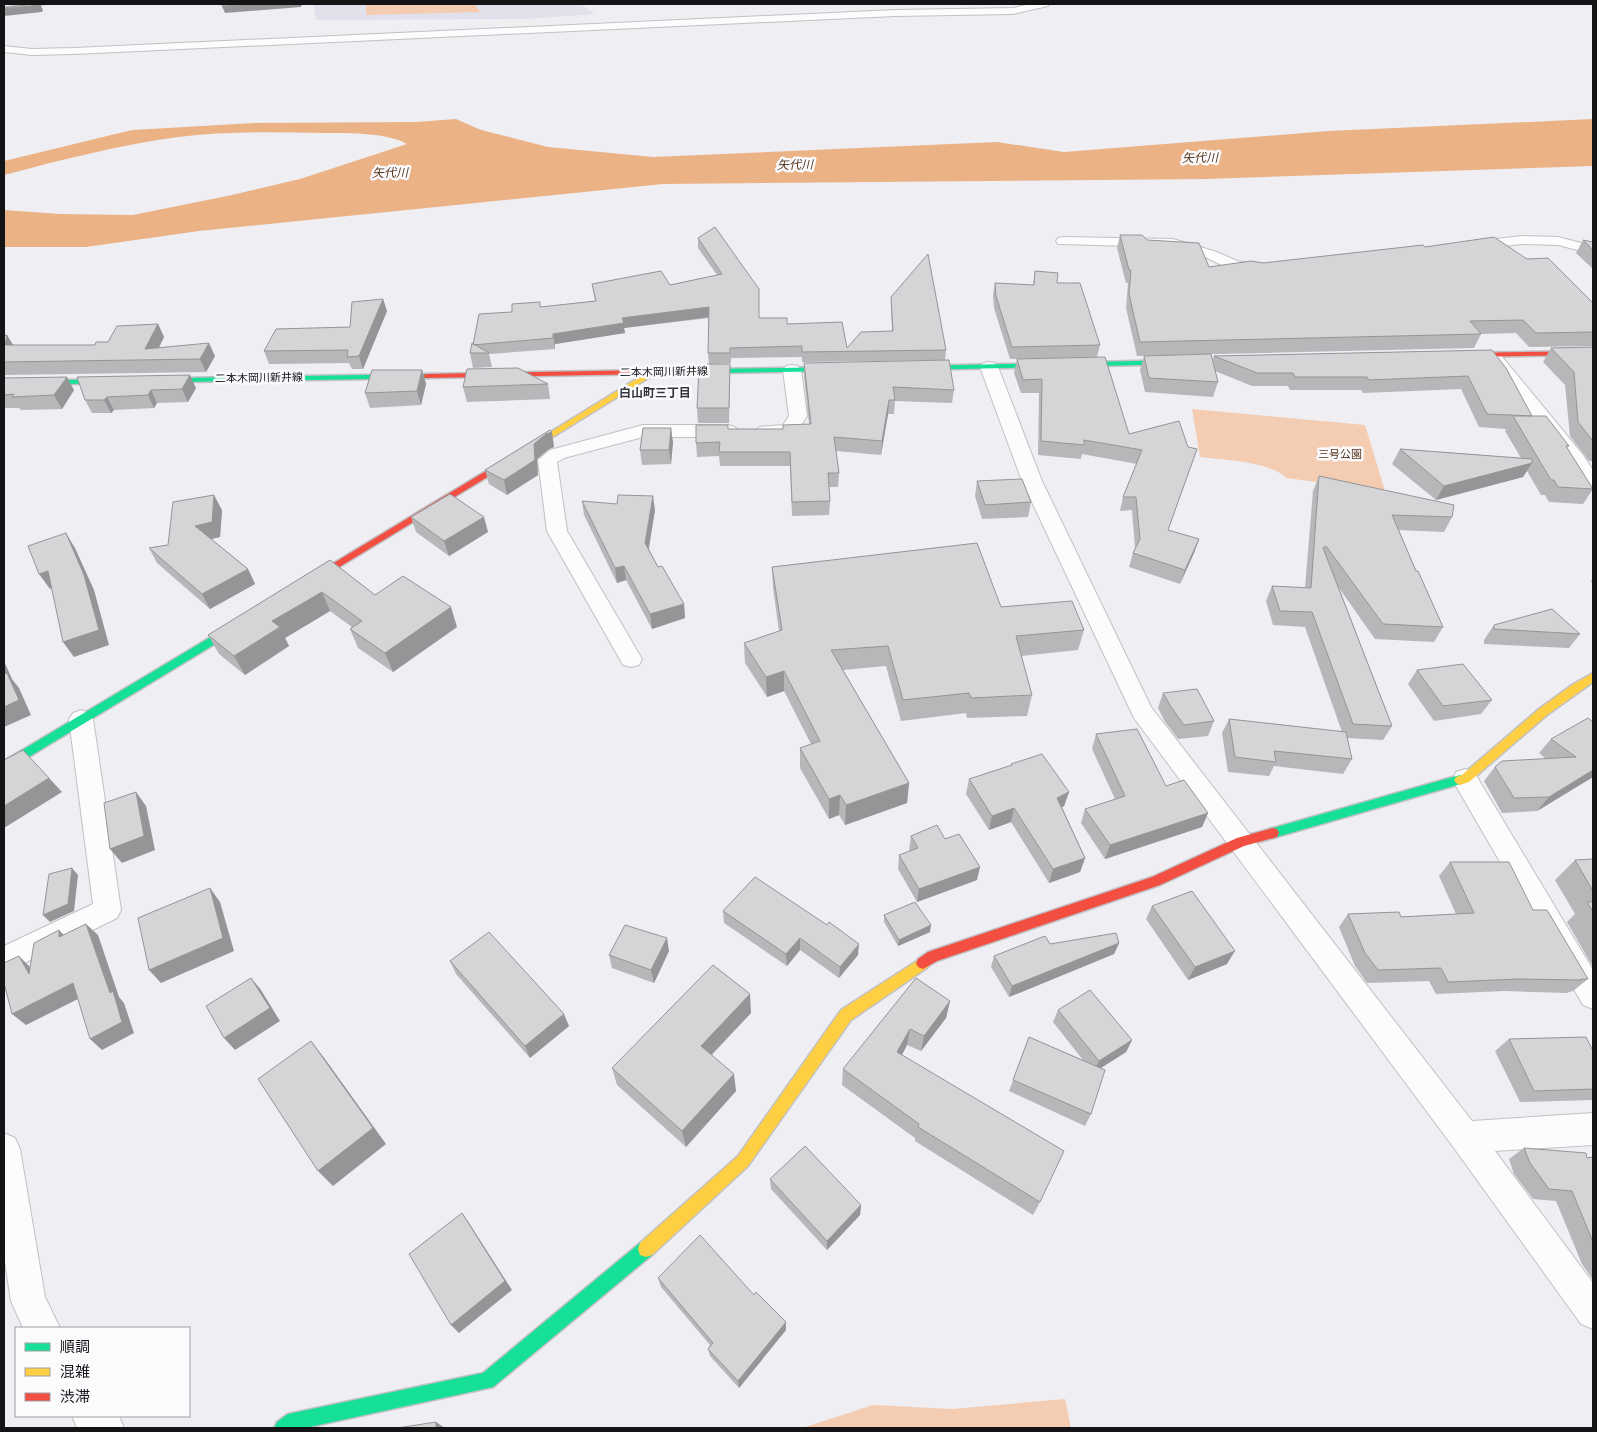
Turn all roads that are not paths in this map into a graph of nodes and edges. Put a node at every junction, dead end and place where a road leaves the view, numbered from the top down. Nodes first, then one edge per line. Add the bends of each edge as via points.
1 (42, 4) edge
2 (1044, 4) edge
3 (11, 6) edge
4 (4, 50) edge
5 (1063, 241) dead end
6 (1453, 247) edge
7 (1593, 250) edge
8 (1278, 267) edge
9 (1593, 353) edge
10 (1491, 354) junction
11 (1442, 356) edge
12 (1196, 362) edge
13 (989, 367) junction
14 (900, 368) edge
15 (851, 369) edge
16 (792, 370) junction
17 (655, 372) junction
18 (4, 383) edge
19 (526, 449) junction
20 (547, 460) junction
21 (1593, 483) edge
22 (291, 592) edge
23 (257, 612) edge
24 (631, 660) dead end
25 (1593, 677) edge
26 (81, 720) junction
27 (4, 767) edge
28 (1465, 779) junction
29 (1241, 842) junction
30 (4, 960) edge
31 (1593, 996) edge
32 (1593, 1130) edge
33 (1466, 1137) junction
34 (4, 1148) edge
35 (1593, 1312) edge
36 (41, 1327) edge
37 (91, 1417) edge
38 (104, 1428) edge
39 (282, 1428) edge

1 - 3 street
2 - 4 street via 1013,11 895,13 74,51
5 - 8 street via 1173,243 1233,265 1258,269
6 - 7 street via 1522,240 1558,241
9 - 10 street
10 - 11 street
10 - 21 street
12 - 13 street
13 - 14 street
13 - 29 street via 1032,481 1142,712
15 - 16 street, 二本木岡川新井線
16 - 17 street, 二本木岡川新井線
16 - 20 street via 798,416 789,431 643,431 557,454
17 - 18 street, 二本木岡川新井線
17 - 19 street
19 - 20 street
19 - 22 street
20 - 24 street via 558,531
23 - 26 street
25 - 28 street via 1526,725
26 - 27 street
26 - 30 street via 107,910
28 - 29 street
28 - 31 street
29 - 33 street
29 - 39 street via 1156,881 933,956 896,979 846,1015 742,1161 649,1247 487,1381 288,1423
32 - 33 street
33 - 35 street
34 - 36 street via 28,1301
37 - 38 street

